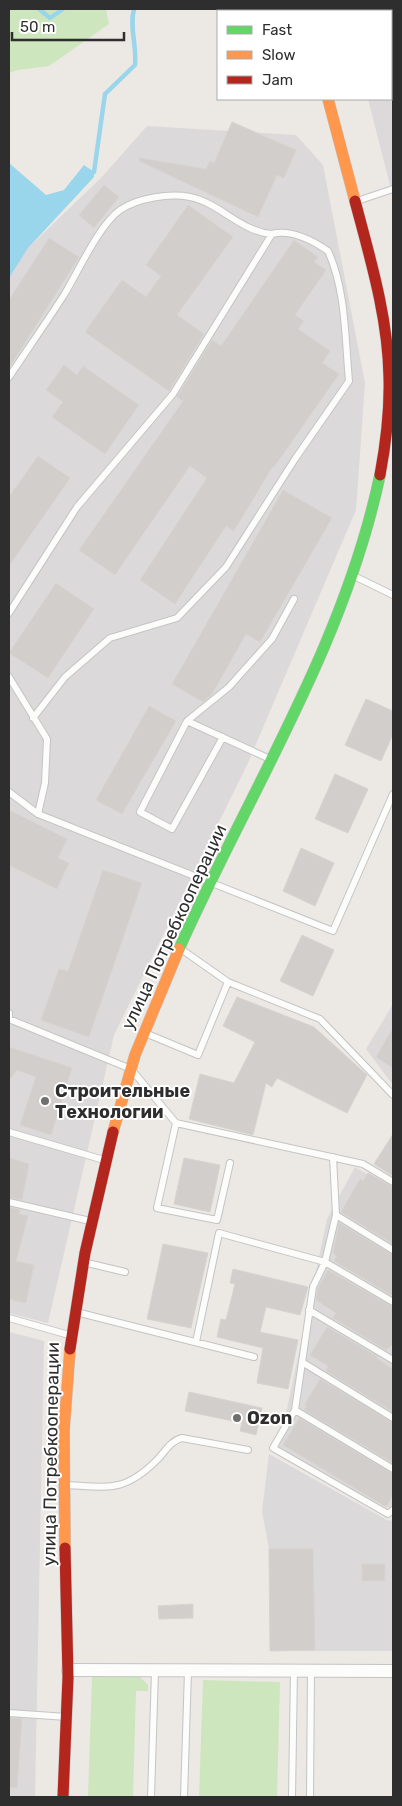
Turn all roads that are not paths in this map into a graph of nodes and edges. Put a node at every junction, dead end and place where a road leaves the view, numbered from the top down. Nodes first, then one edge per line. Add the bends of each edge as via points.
1 (328, 100) edge
2 (393, 189) edge
3 (356, 202) junction
4 (272, 234) junction
5 (391, 374) edge
6 (9, 377) edge
7 (389, 464) edge
8 (353, 576) junction
9 (393, 595) edge
10 (294, 599) dead end
11 (9, 613) edge
12 (9, 677) edge
13 (33, 718) junction
14 (187, 721) junction
15 (223, 736) junction
16 (273, 760) junction
17 (9, 792) edge
18 (393, 794) edge
19 (38, 814) junction
20 (211, 884) junction
21 (180, 948) junction
22 (228, 982) junction
23 (9, 1012) edge
24 (144, 1032) junction
25 (131, 1069) junction
26 (393, 1095) edge
27 (176, 1123) junction
28 (9, 1132) edge
29 (333, 1157) junction
30 (106, 1160) junction
31 (230, 1163) dead end
32 (393, 1182) edge
33 (9, 1202) edge
34 (336, 1215) junction
35 (91, 1221) junction
36 (393, 1250) edge
37 (82, 1262) junction
38 (325, 1262) junction
39 (125, 1272) dead end
40 (393, 1302) edge
41 (309, 1310) junction
42 (73, 1312) junction
43 (9, 1318) edge
44 (70, 1335) junction
45 (196, 1342) junction
46 (254, 1356) dead end
47 (393, 1360) edge
48 (302, 1362) junction
49 (295, 1410) junction
50 (393, 1418) edge
51 (248, 1450) dead end
52 (393, 1469) edge
53 (64, 1485) junction
54 (393, 1510) edge
55 (68, 1670) junction
56 (155, 1671) junction
57 (188, 1671) junction
58 (294, 1671) junction
59 (311, 1671) junction
60 (393, 1671) edge
61 (9, 1713) edge
62 (68, 1717) junction
63 (62, 1797) edge
64 (151, 1797) edge
65 (184, 1797) edge
66 (292, 1797) edge
67 (310, 1797) edge

1 - 3 main road, улица Потребкооперации
2 - 3 lane
3 - 5 main road, улица Потребкооперации via 384,305
4 - 6 lane via 253,230 204,201 190,197 149,199 119,210
4 - 11 lane via 173,394 77,507
4 - 13 lane via 291,233 328,251 336,267 349,381 226,567 177,618 110,638 65,677
5 - 7 main road, улица Потребкооперации
7 - 8 main road, улица Потребкооперации
8 - 9 lane
8 - 16 main road, улица Потребкооперации via 313,676
10 - 14 lane via 272,639 229,687
12 - 13 lane
13 - 19 lane via 47,739 45,784
14 - 15 lane
14 - 15 lane via 140,812 172,829
15 - 16 lane
16 - 20 main road, улица Потребкооперации
17 - 19 lane
18 - 20 lane via 333,930
19 - 20 lane
20 - 21 main road, улица Потребкооперации
21 - 22 lane
21 - 24 main road, улица Потребкооперации
22 - 24 lane via 198,1055
22 - 26 lane via 320,1019
23 - 25 lane via 10,1019
24 - 25 main road, улица Потребкооперации
25 - 27 lane
25 - 30 main road, улица Потребкооперации
27 - 29 lane
27 - 31 lane via 157,1208 216,1220
28 - 30 lane
29 - 32 lane via 363,1164
29 - 34 lane
30 - 35 main road, улица Потребкооперации
33 - 35 lane
34 - 36 lane
34 - 38 lane
35 - 37 main road, улица Потребкооперации
37 - 39 lane
37 - 42 main road, улица Потребкооперации
38 - 40 lane
38 - 41 lane via 313,1287
38 - 45 lane via 219,1233
41 - 47 lane
41 - 48 lane
42 - 44 main road, улица Потребкооперации
42 - 45 lane
43 - 44 lane
44 - 53 main road, улица Потребкооперации
45 - 46 lane
48 - 49 lane
48 - 50 lane
49 - 52 lane
49 - 54 lane via 273,1448 388,1514
51 - 53 lane via 182,1438 175,1440 156,1461 124,1485
53 - 55 main road, улица Потребкооперации
55 - 56 street
55 - 62 main road, улица Потребкооперации
56 - 57 street
56 - 64 lane
57 - 58 street
57 - 65 lane
58 - 59 street
58 - 66 lane
59 - 60 street
59 - 67 lane
61 - 62 lane
62 - 63 main road, улица Потребкооперации

